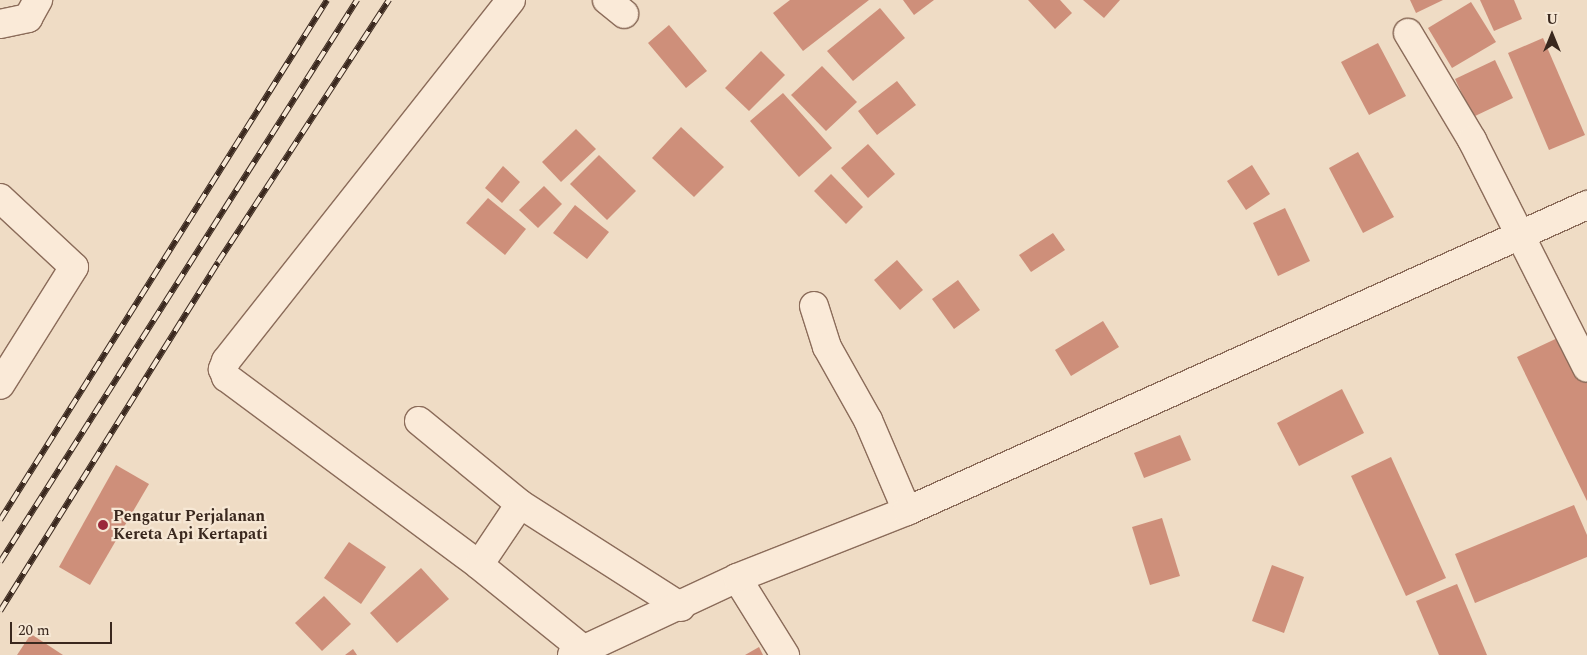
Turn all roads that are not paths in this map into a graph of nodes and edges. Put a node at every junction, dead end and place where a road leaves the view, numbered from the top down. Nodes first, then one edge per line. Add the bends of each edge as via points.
1 (38, 0) edge
2 (511, 0) edge
3 (0, 24) edge
4 (1408, 32) dead end
5 (0, 198) edge
6 (1587, 205) edge
7 (1519, 234) junction
8 (814, 306) dead end
9 (1587, 368) edge
10 (0, 384) edge
11 (419, 421) dead end
12 (520, 504) junction
13 (907, 511) junction
14 (479, 565) junction
15 (737, 578) junction
16 (681, 607) junction
17 (578, 652) edge
18 (785, 655) edge

1 - 3 street via 28,18
2 - 14 street via 226,361 223,370 226,377 276,416
4 - 7 street via 1468,133
5 - 10 street via 74,267
6 - 7 street
7 - 9 street
7 - 13 street
8 - 13 street via 827,347 868,420
11 - 12 street
12 - 14 street
12 - 16 street
13 - 15 street
14 - 17 street
15 - 16 street
15 - 18 street
16 - 17 street

